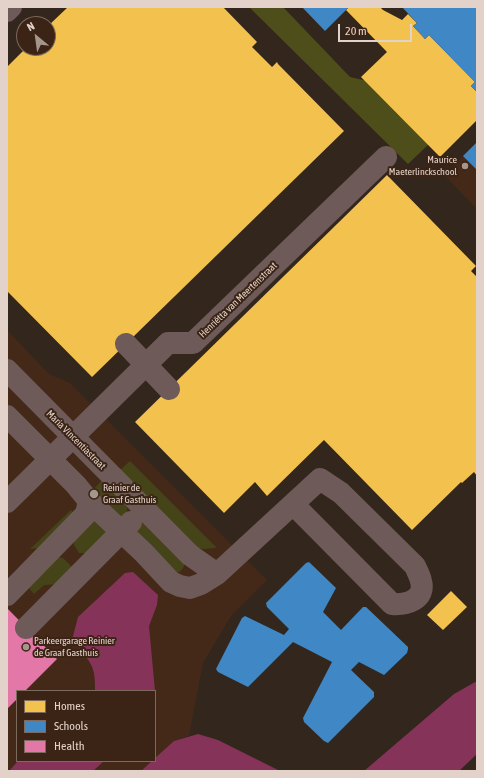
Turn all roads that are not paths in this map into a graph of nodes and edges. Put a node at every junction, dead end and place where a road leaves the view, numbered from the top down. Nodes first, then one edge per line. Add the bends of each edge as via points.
1 (11, 7) edge
2 (7, 11) edge
3 (386, 157) dead end
4 (126, 344) dead end
5 (146, 365) junction
6 (7, 370) edge
7 (169, 388) dead end
8 (7, 416) edge
9 (72, 436) junction
10 (50, 459) junction
11 (89, 501) junction
12 (7, 502) edge
13 (138, 503) junction
14 (293, 504) junction
15 (122, 532) junction
16 (217, 574) junction
17 (7, 595) edge
18 (26, 628) dead end

1 - 2 street
3 - 5 street, Henriëtta van Meertenstraat via 194,343 168,343
4 - 5 street
5 - 7 street
5 - 9 street, Henriëtta van Meertenstraat
6 - 9 street, Maria Vincentiastraat
8 - 10 street
9 - 10 street, Henriëtta van Meertenstraat
9 - 13 street, Maria Vincentiastraat
10 - 11 street
10 - 12 street, Henriëtta van Meertenstraat
11 - 15 street
11 - 17 street via 86,514
13 - 15 street via 135,517
13 - 16 street, Maria Vincentiastraat via 190,556
14 - 14 street via 320,480 341,493 415,566 422,582 421,593 413,601 402,605 392,604
14 - 16 street
15 - 16 street via 171,582 180,586 190,588
15 - 18 street

